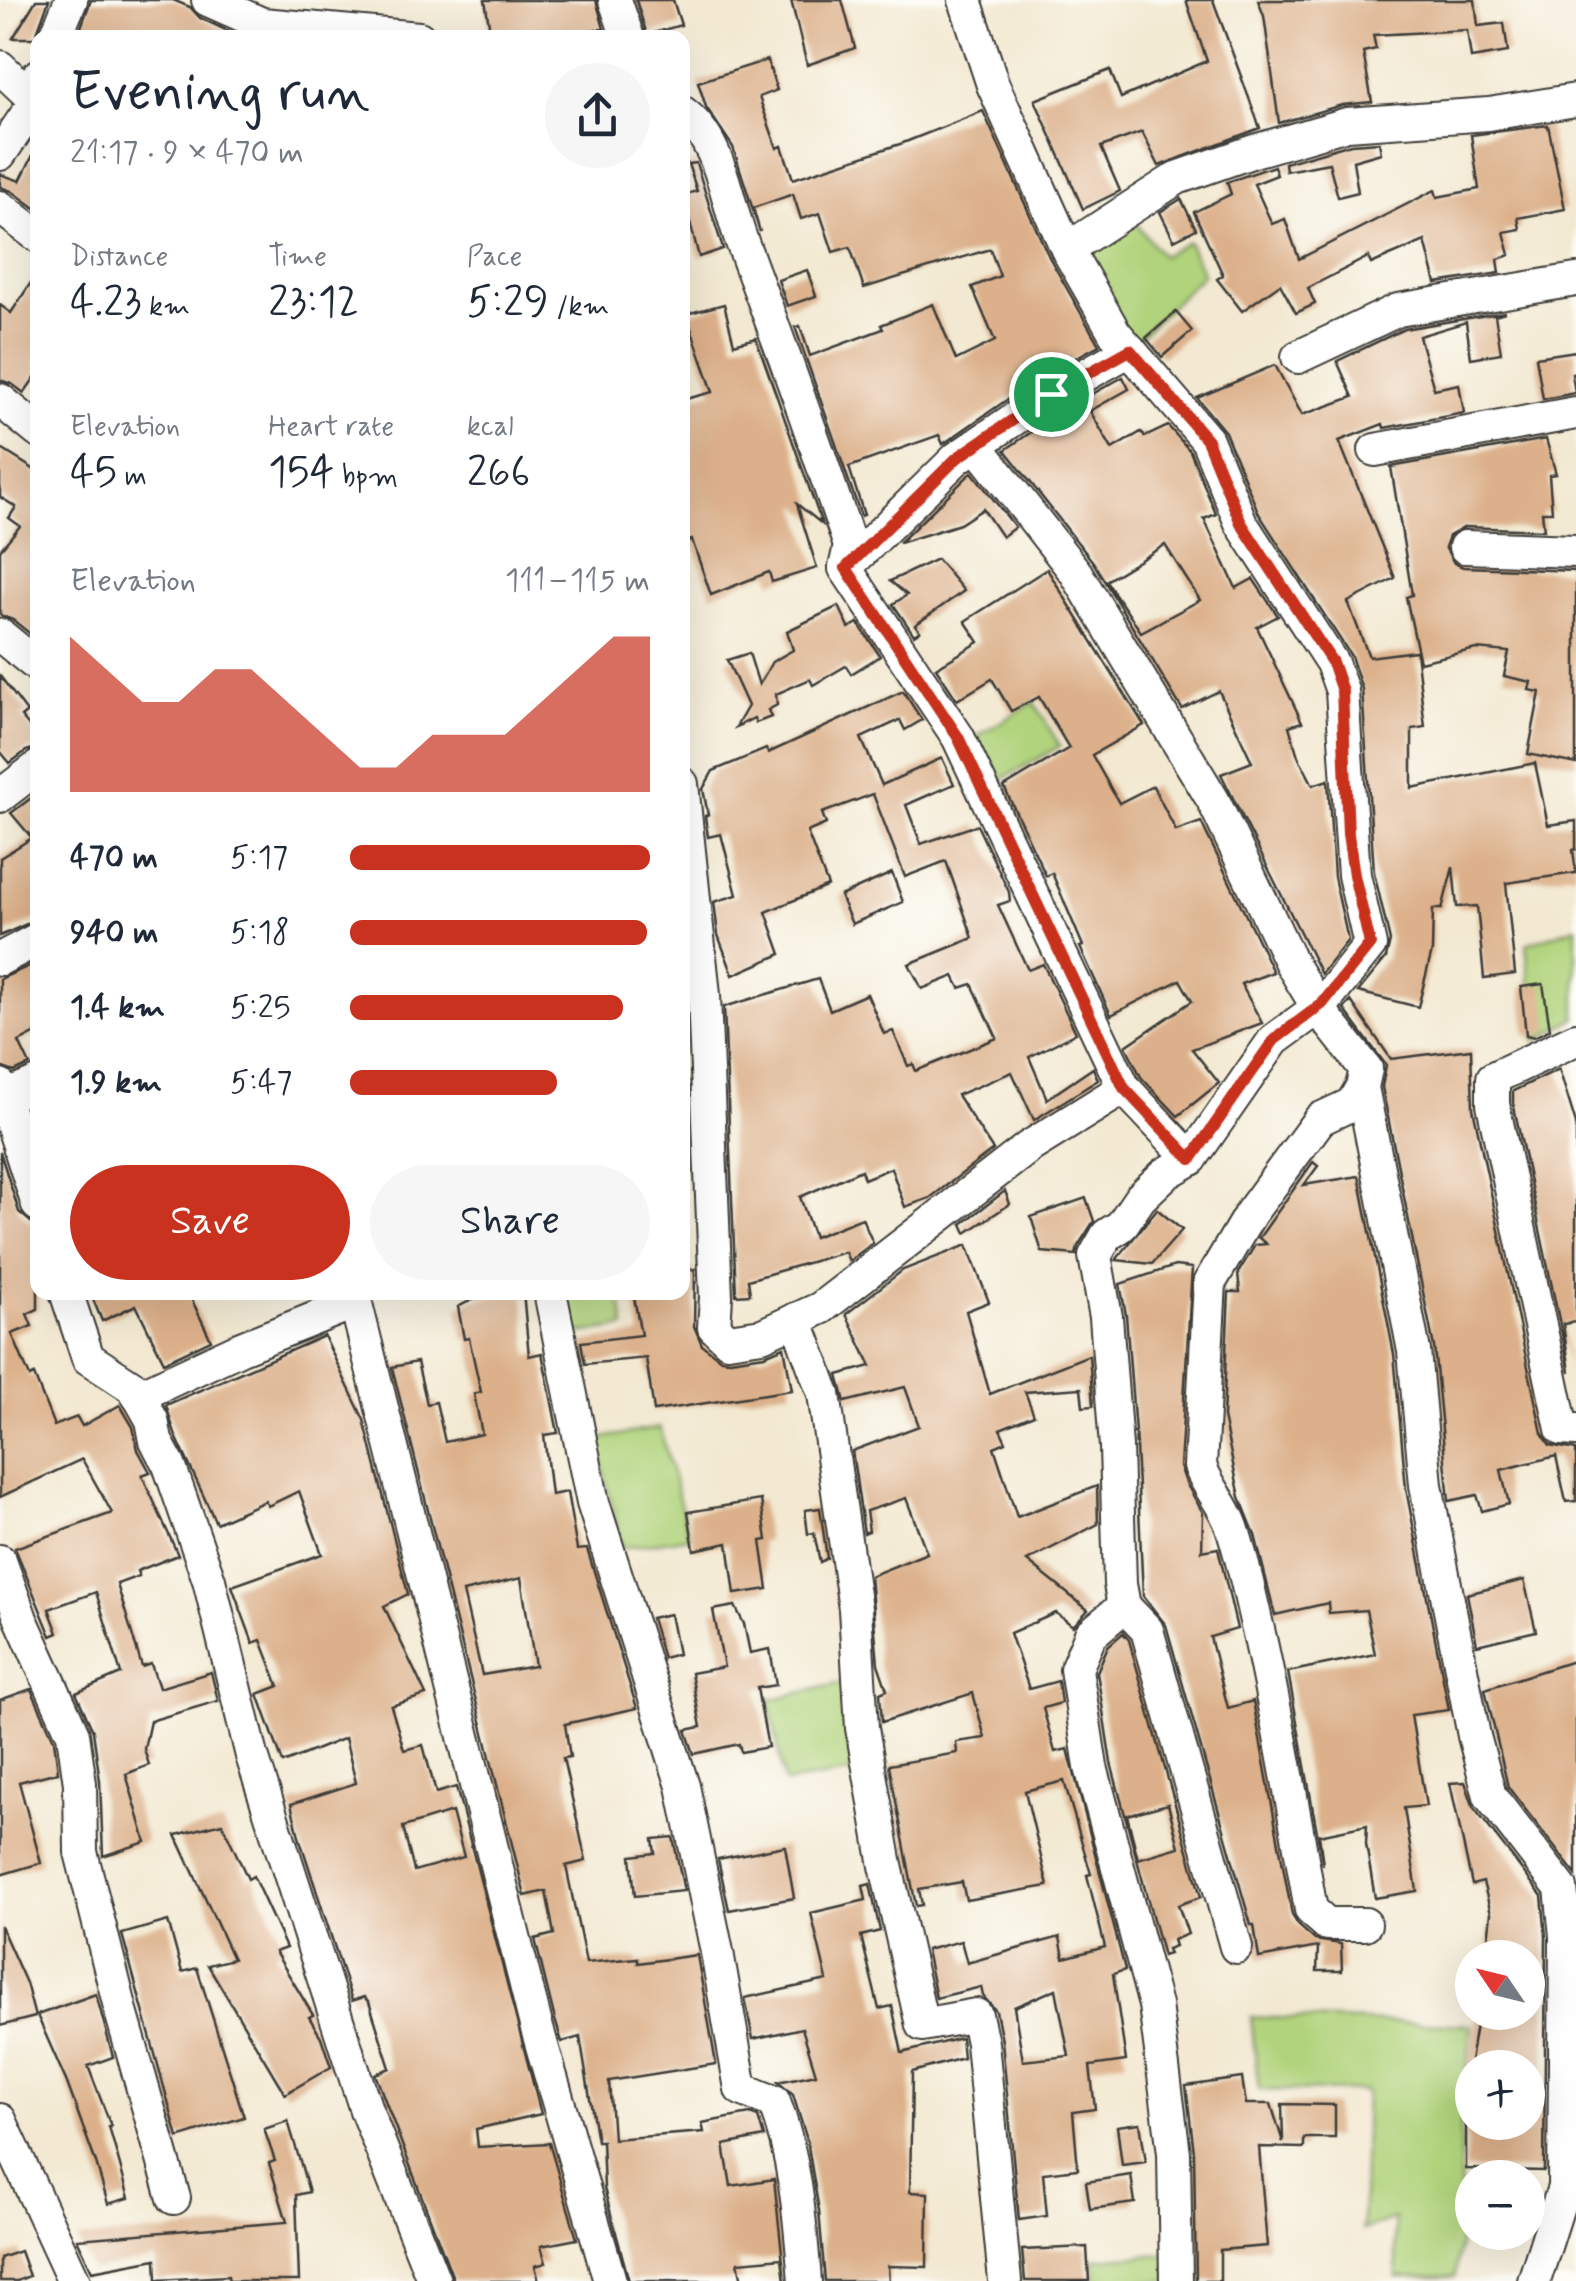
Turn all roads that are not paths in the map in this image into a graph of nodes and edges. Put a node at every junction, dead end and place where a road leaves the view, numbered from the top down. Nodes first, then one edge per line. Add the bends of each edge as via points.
1 (70, 0) edge
2 (208, 0) edge
3 (615, 0) edge
4 (965, 0) edge
5 (294, 13) edge
6 (58, 30) edge
7 (379, 30) edge
8 (625, 30) edge
9 (0, 67) edge
10 (30, 96) edge
11 (1576, 100) edge
12 (30, 111) edge
13 (690, 117) edge
14 (0, 154) edge
15 (0, 206) edge
16 (30, 230) edge
17 (1067, 249) junction
18 (1576, 280) edge
19 (1130, 350) junction
20 (1298, 358) dead end
21 (0, 400) edge
22 (1576, 413) edge
23 (30, 424) edge
24 (976, 445) junction
25 (1375, 450) dead end
26 (1465, 547) dead end
27 (1576, 551) edge
28 (846, 568) junction
29 (0, 635) edge
30 (30, 659) edge
31 (30, 773) edge
32 (0, 796) edge
33 (690, 861) edge
34 (30, 943) edge
35 (0, 959) edge
36 (1318, 1008) junction
37 (1576, 1039) edge
38 (30, 1084) edge
39 (1362, 1087) junction
40 (1124, 1088) junction
41 (3, 1092) edge
42 (1191, 1159) junction
43 (30, 1179) edge
44 (69, 1300) edge
45 (347, 1300) edge
46 (355, 1300) edge
47 (552, 1300) edge
48 (796, 1319) junction
49 (138, 1396) junction
50 (1576, 1430) edge
51 (0, 1561) edge
52 (1124, 1606) junction
53 (1366, 1924) dead end
54 (1236, 1947) dead end
55 (0, 2120) edge
56 (174, 2198) dead end
57 (74, 2281) edge
58 (434, 2281) edge
59 (610, 2281) edge
60 (805, 2281) edge
61 (1005, 2281) edge
62 (1176, 2281) edge
63 (1534, 2281) edge

1 - 6 street
2 - 5 street via 262,24
3 - 8 street
4 - 17 street via 993,85
5 - 7 street
9 - 10 street
11 - 17 street via 1347,124 1272,145 1177,178
12 - 14 street
13 - 28 street via 713,153 850,546
15 - 16 street
17 - 19 street
18 - 20 street via 1398,310
19 - 24 street
19 - 36 street via 1207,440 1241,523 1332,662 1342,691 1348,834 1370,944
21 - 23 street
22 - 25 street
24 - 28 street
24 - 36 street via 1096,605 1213,800
26 - 27 street
28 - 40 street via 958,737
29 - 30 street
31 - 32 street
33 - 48 street via 704,996 714,1328 728,1340
34 - 35 street
36 - 39 street via 1366,1069
36 - 42 street via 1274,1040
37 - 50 street via 1493,1078 1492,1104 1562,1429
38 - 41 street
39 - 53 street via 1352,1104 1320,1119 1210,1282 1200,1466 1231,1524 1248,1589 1311,1910 1327,1924
39 - 63 street via 1414,1351 1426,1486 1474,1736 1490,1796 1562,1888 1564,2186
40 - 42 street
40 - 48 street via 1029,1147 821,1308
41 - 43 street
42 - 52 street via 1140,1198 1095,1256 1106,1317
44 - 49 street via 88,1358
45 - 49 street
46 - 59 street via 536,2026
47 - 60 street via 593,1503 683,1786 741,2089 774,2102 784,2127
48 - 61 street via 824,1394 855,1609 862,1728 886,1866 922,2025 976,2015
49 - 58 street via 208,1580 252,1756 366,2110
51 - 56 street via 72,1734 81,1852
52 - 54 street via 1147,1630
52 - 62 street via 1091,1634 1076,1669 1091,1767 1155,2004 1174,2152
55 - 57 street

